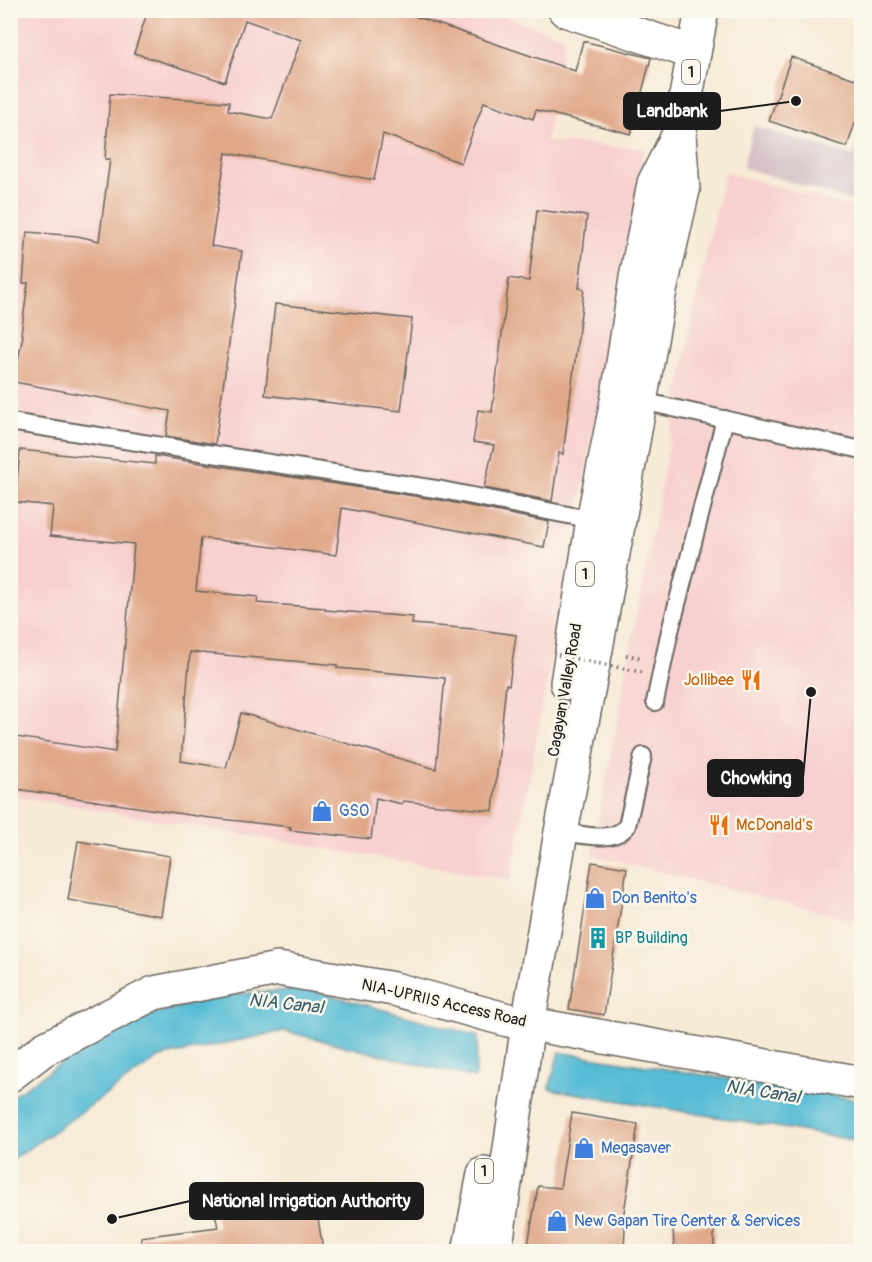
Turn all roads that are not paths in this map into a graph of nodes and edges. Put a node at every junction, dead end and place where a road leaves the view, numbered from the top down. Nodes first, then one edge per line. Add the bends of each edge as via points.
1 (565, 10) edge
2 (702, 10) edge
3 (694, 53) junction
4 (629, 398) junction
5 (725, 419) junction
6 (10, 422) edge
7 (861, 450) edge
8 (593, 520) junction
9 (655, 702) dead end
10 (643, 756) dead end
11 (561, 832) junction
12 (518, 1022) junction
13 (10, 1075) edge
14 (861, 1083) edge
15 (469, 1251) edge
16 (495, 1251) edge

1 - 3 main road
2 - 3 main road, Cagayan Valley Road / 1
3 - 4 main road, Cagayan Valley Road / 1 via 679,134 654,183 636,278
4 - 5 lane
4 - 8 main road, Cagayan Valley Road / 1
4 - 11 main road, Cagayan Valley Road / 1 via 596,649
5 - 7 lane
5 - 9 lane
6 - 8 lane via 442,490
8 - 12 main road, Cagayan Valley Road / 1 via 540,830
10 - 11 lane via 627,826 621,833 611,837
11 - 12 main road, Cagayan Valley Road / 1
12 - 13 main road, NIA-UPRIIS Access Road via 394,988 278,969 154,993 44,1049
12 - 14 main road, NIA-UPRIIS Access Road
12 - 15 main road, Cagayan Valley Road / 1
12 - 16 main road, Cagayan Valley Road / 1

